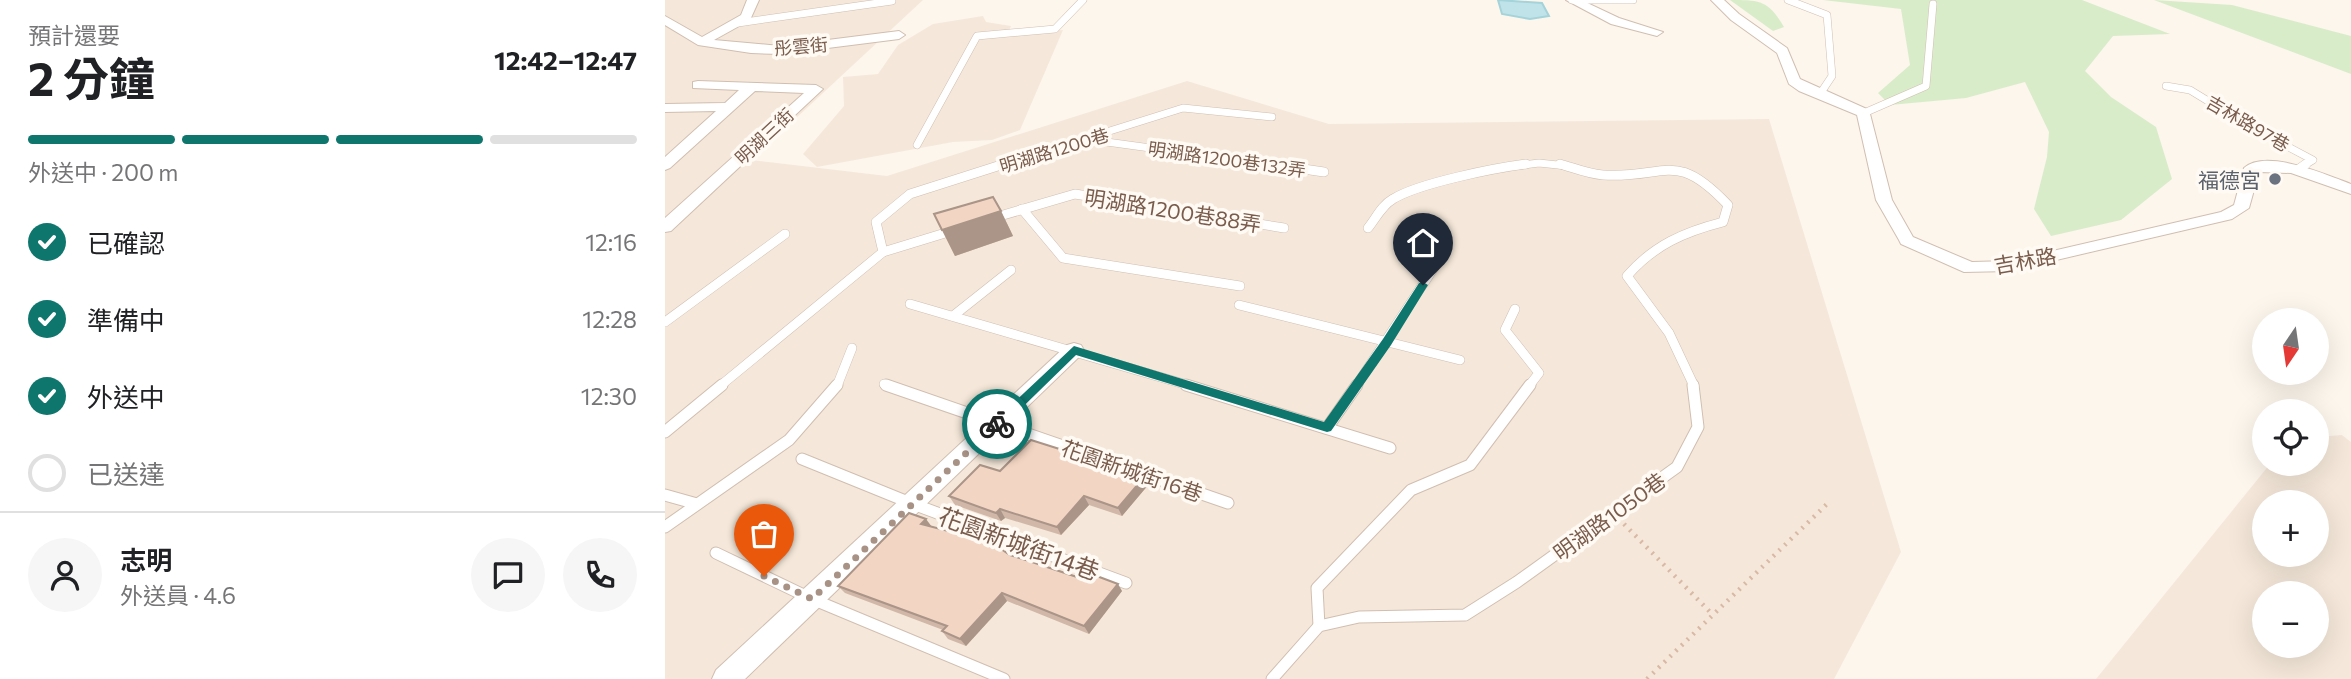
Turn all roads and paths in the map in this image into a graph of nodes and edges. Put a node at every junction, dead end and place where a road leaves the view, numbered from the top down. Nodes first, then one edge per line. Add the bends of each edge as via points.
1 (753, 0) edge
2 (1083, 0) edge
3 (1572, 0) edge
4 (1633, 0) edge
5 (1717, 0) edge
6 (1788, 0) edge
7 (892, 1) edge
8 (1933, 4) dead end
9 (665, 20) edge
10 (738, 23) junction
11 (1657, 32) dead end
12 (899, 35) dead end
13 (702, 42) junction
14 (698, 85) dead end
15 (2166, 86) dead end
16 (751, 87) junction
17 (1820, 94) junction
18 (731, 107) junction
19 (665, 108) edge
20 (1864, 113) junction
21 (1272, 117) dead end
22 (1090, 139) junction
23 (918, 145) dead end
24 (665, 164) edge
25 (2299, 169) junction
26 (1324, 172) dead end
27 (2351, 190) edge
28 (1023, 209) junction
29 (985, 221) edge
30 (665, 227) edge
31 (1284, 228) dead end
32 (1368, 228) dead end
33 (959, 229) edge
34 (785, 234) dead end
35 (883, 252) junction
36 (1435, 266) dead end
37 (1011, 270) dead end
38 (1240, 286) dead end
39 (910, 304) dead end
40 (1239, 305) dead end
41 (1515, 309) dead end
42 (953, 316) junction
43 (665, 322) edge
44 (1387, 342) junction
45 (852, 348) dead end
46 (1074, 350) junction
47 (1460, 360) dead end
48 (884, 384) dead end
49 (996, 424) junction
50 (1327, 428) junction
51 (665, 432) edge
52 (1390, 448) dead end
53 (802, 459) dead end
54 (665, 495) edge
55 (697, 503) junction
56 (1228, 503) dead end
57 (913, 504) junction
58 (1827, 504) dead end
59 (1614, 513) junction
60 (665, 527) edge
61 (716, 553) dead end
62 (1126, 583) dead end
63 (812, 599) junction
64 (1713, 615) junction
65 (1319, 626) junction
66 (726, 679) edge
67 (1004, 679) edge
68 (1272, 679) edge
69 (1647, 679) edge

1 - 10 street, 彤雲街
2 - 23 lane via 1055,29 977,36
3 - 4 lane
3 - 11 street via 1615,21
5 - 17 street via 1783,51 1794,81
6 - 17 lane via 1827,15 1832,76
7 - 10 lane, 彤雲街
8 - 20 lane via 1926,86
9 - 13 street, 彤雲街
10 - 13 street, 彤雲街
12 - 13 street, 彤雲街 via 780,50
14 - 16 street, 明湖三街
15 - 25 lane, 吉林路97巷 via 2190,90 2313,160
16 - 18 street
16 - 30 street, 明湖三街 via 815,89
17 - 20 street
18 - 19 street
18 - 24 street
20 - 25 street, 吉林路 via 1884,200 1907,240 1970,268 2009,266 2226,216 2241,208 2252,168
21 - 22 lane, 明湖路1200巷 via 1183,108
22 - 26 lane, 明湖路1200巷132弄
22 - 35 lane, 明湖路1200巷 via 910,194 876,222
25 - 27 street, 吉林路
28 - 29 lane
28 - 31 lane, 明湖路1200巷88弄 via 1075,194
28 - 38 lane via 1063,258
32 - 59 lane, 明湖路1050巷 via 1393,198 1463,177 1552,163 1605,175 1682,169 1696,174 1728,205 1723,222 1677,234 1639,260 1627,276 1669,333 1689,375 1698,427 1677,467
33 - 35 lane
34 - 43 lane
35 - 51 lane
36 - 44 lane
37 - 42 lane
39 - 42 lane
40 - 44 lane
41 - 65 lane via 1505,330 1539,373 1470,465 1411,490 1317,588
42 - 46 lane
44 - 47 lane
44 - 50 lane
45 - 55 lane via 836,388 789,440
46 - 49 street
46 - 50 lane
48 - 49 lane, 花園新城街16巷
49 - 56 lane, 花園新城街16巷
49 - 57 street
50 - 52 lane
53 - 57 lane, 花園新城街14巷
54 - 55 lane
55 - 60 lane
57 - 62 lane, 花園新城街14巷
57 - 63 street
58 - 64 path
59 - 64 path
59 - 65 lane, 明湖路1050巷 via 1465,615 1359,617
61 - 63 lane
63 - 66 street
63 - 67 lane
64 - 69 path
65 - 68 lane

